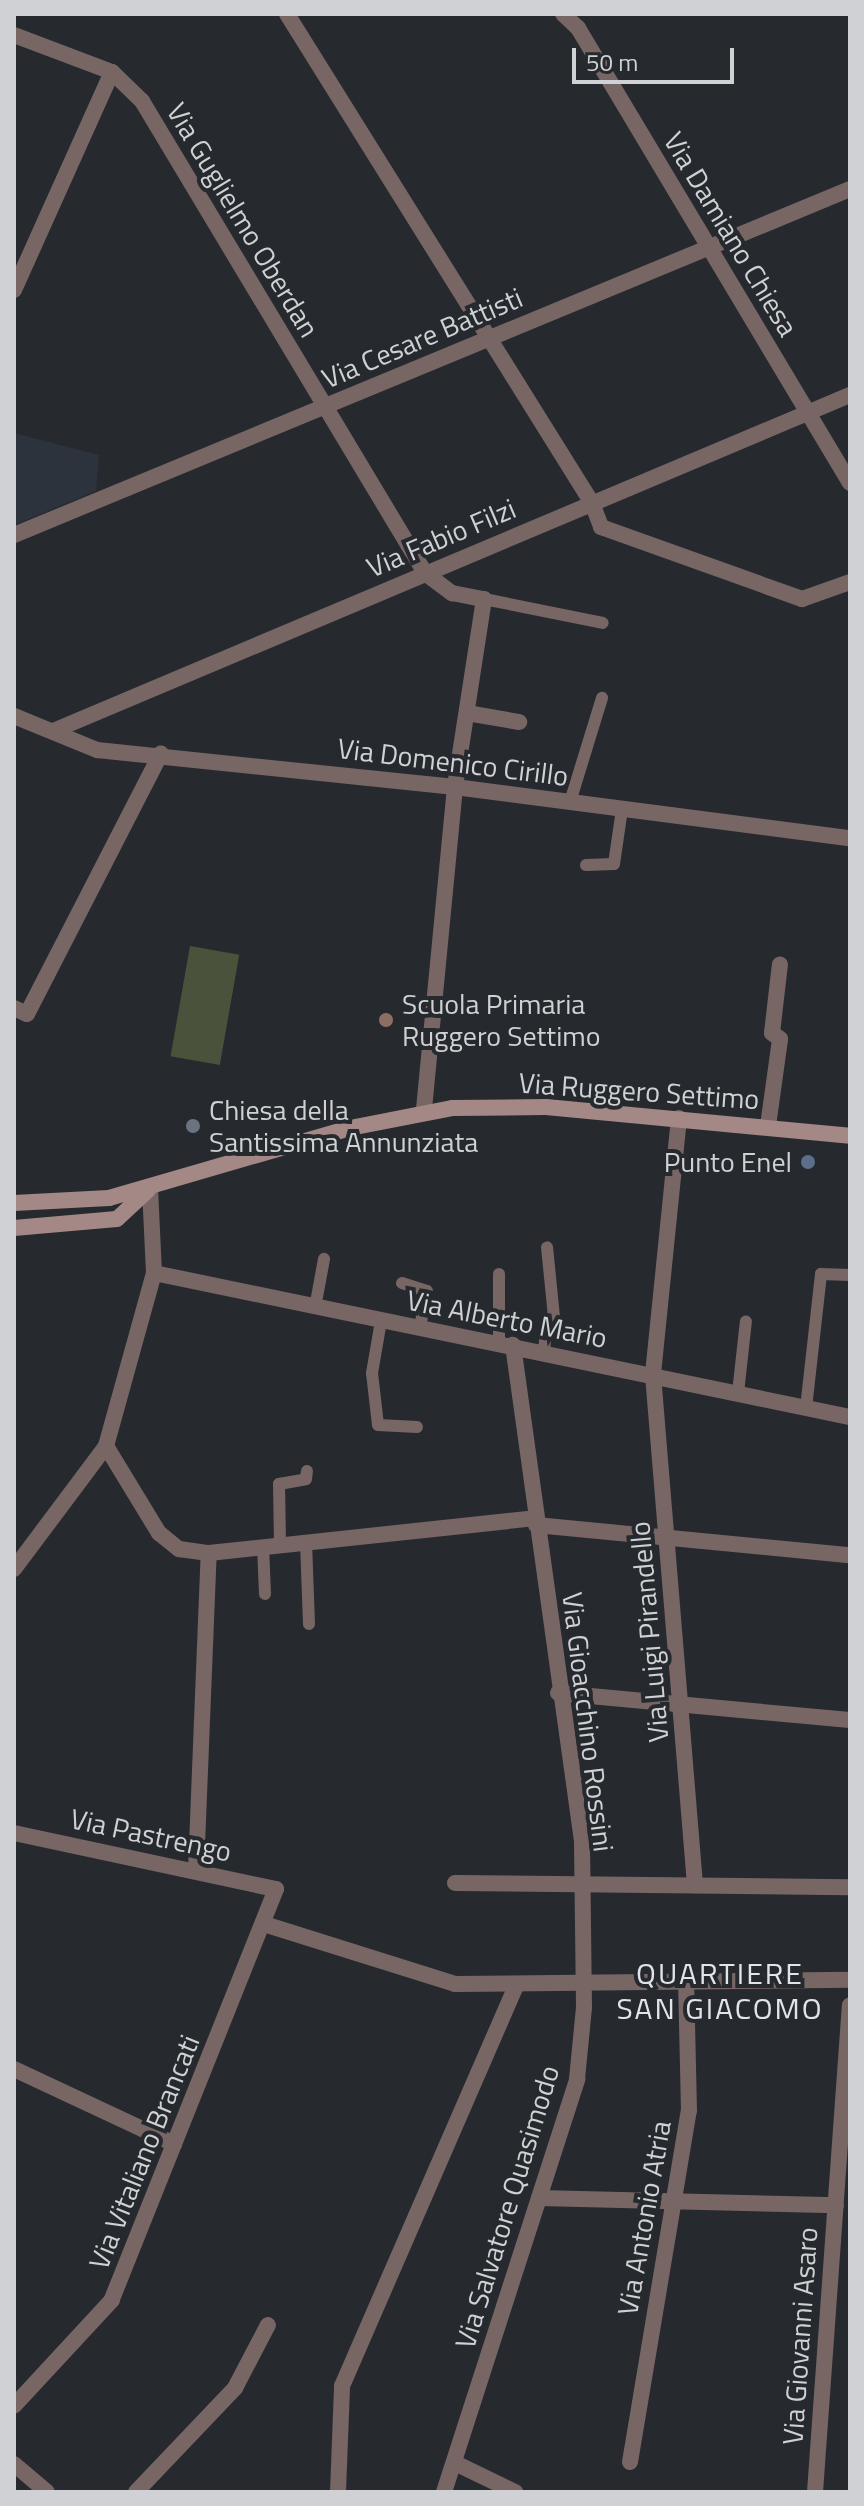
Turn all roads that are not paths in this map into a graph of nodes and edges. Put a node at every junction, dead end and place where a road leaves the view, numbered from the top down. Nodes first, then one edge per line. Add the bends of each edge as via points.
1 (287, 14) edge
2 (563, 14) edge
3 (14, 35) edge
4 (112, 72) junction
5 (850, 189) edge
6 (709, 248) junction
7 (14, 290) edge
8 (489, 339) junction
9 (850, 395) edge
10 (325, 407) junction
11 (808, 413) junction
12 (850, 483) edge
13 (592, 503) junction
14 (14, 535) edge
15 (425, 573) junction
16 (850, 582) edge
17 (484, 599) junction
18 (603, 623) dead end
19 (602, 698) dead end
20 (467, 713) junction
21 (519, 722) dead end
22 (16, 724) edge
23 (53, 731) junction
24 (161, 753) junction
25 (455, 787) junction
26 (570, 802) junction
27 (622, 809) junction
28 (850, 838) edge
29 (586, 865) dead end
30 (780, 964) dead end
31 (21, 1011) edge
32 (424, 1111) junction
33 (679, 1118) junction
34 (768, 1126) junction
35 (850, 1136) edge
36 (150, 1189) junction
37 (14, 1203) edge
38 (14, 1228) edge
39 (547, 1247) dead end
40 (324, 1259) dead end
41 (154, 1273) junction
42 (499, 1274) dead end
43 (850, 1275) edge
44 (402, 1283) dead end
45 (315, 1308) junction
46 (381, 1321) junction
47 (746, 1321) dead end
48 (420, 1328) junction
49 (506, 1344) junction
50 (544, 1352) junction
51 (653, 1375) junction
52 (738, 1393) junction
53 (806, 1408) junction
54 (850, 1417) edge
55 (417, 1427) dead end
56 (106, 1446) junction
57 (307, 1471) dead end
58 (536, 1522) junction
59 (667, 1538) junction
60 (306, 1542) junction
61 (272, 1546) junction
62 (209, 1553) junction
63 (850, 1555) edge
64 (14, 1569) edge
65 (265, 1594) dead end
66 (309, 1624) dead end
67 (558, 1693) junction
68 (681, 1704) junction
69 (850, 1720) edge
70 (14, 1833) edge
71 (196, 1870) junction
72 (455, 1883) dead end
73 (579, 1884) junction
74 (695, 1885) junction
75 (850, 1887) edge
76 (276, 1889) joint
77 (264, 1924) junction
78 (850, 1980) edge
79 (686, 1981) junction
80 (584, 1982) junction
81 (517, 1984) junction
82 (850, 2005) edge
83 (14, 2069) edge
84 (174, 2144) junction
85 (844, 2184) edge
86 (539, 2198) junction
87 (674, 2199) junction
88 (836, 2205) junction
89 (268, 2325) dead end
90 (14, 2406) edge
91 (630, 2462) dead end
92 (455, 2463) junction
93 (14, 2464) edge
94 (47, 2492) edge
95 (136, 2492) edge
96 (338, 2492) edge
97 (444, 2492) edge
98 (515, 2492) edge
99 (815, 2492) edge

1 - 8 street
2 - 6 street, Via Damiano Chiesa via 578,28
3 - 4 street, Via Guglielmo Oberdan
4 - 7 street
4 - 10 street, Via Guglielmo Oberdan via 142,101
5 - 6 street, Via Cesare Battisti
6 - 8 street, Via Cesare Battisti
6 - 11 street, Via Damiano Chiesa
8 - 10 street, Via Cesare Battisti
8 - 13 street
9 - 11 street, Via Fabio Filzi
10 - 14 street, Via Cesare Battisti
10 - 15 street, Via Guglielmo Oberdan
11 - 12 street, Via Damiano Chiesa
11 - 13 street, Via Fabio Filzi
13 - 15 street, Via Fabio Filzi
13 - 16 street via 601,527 792,596 802,599
15 - 17 street via 452,593
15 - 23 street, Via Fabio Filzi
17 - 18 lane
17 - 20 street
19 - 26 lane
20 - 21 street
20 - 25 street
22 - 23 street, Via Domenico Cirillo
23 - 24 street, Via Domenico Cirillo via 97,750
24 - 25 street, Via Domenico Cirillo
24 - 31 street
25 - 26 street, Via Domenico Cirillo
25 - 32 street
26 - 27 street, Via Domenico Cirillo
27 - 28 street, Via Domenico Cirillo
27 - 29 lane via 614,864
30 - 34 street via 772,1033 780,1039
32 - 33 street, Via Ruggero Settimo via 546,1107
32 - 36 street, Via Ruggero Settimo
33 - 34 street, Via Ruggero Settimo
33 - 51 street, Via Luigi Pirandello
34 - 35 street, Via Ruggero Settimo
36 - 37 street, Via Ruggero Settimo via 109,1198
36 - 38 street via 117,1219
36 - 41 street
39 - 50 lane via 554,1317 547,1319
40 - 45 lane
41 - 45 street, Via Alberto Mario
41 - 56 street
42 - 49 lane
43 - 53 lane via 821,1274
44 - 48 lane via 427,1291
45 - 46 street, Via Alberto Mario
46 - 48 street, Via Alberto Mario
46 - 55 lane via 372,1373 378,1425
47 - 52 lane
48 - 49 street, Via Alberto Mario
49 - 50 street, Via Alberto Mario
49 - 58 street, Via Gioacchino Rossini
50 - 51 street, Via Alberto Mario
51 - 52 street, Via Alberto Mario
51 - 59 street, Via Luigi Pirandello
52 - 53 street, Via Alberto Mario
53 - 54 street, Via Alberto Mario
56 - 62 street via 159,1533 179,1549
56 - 64 street
57 - 61 lane via 306,1479 279,1484
58 - 59 street
58 - 60 street
58 - 67 street, Via Gioacchino Rossini
59 - 63 street
59 - 68 street, Via Luigi Pirandello
60 - 61 street
60 - 66 lane
61 - 62 street
61 - 65 lane
62 - 71 street
67 - 68 street
67 - 73 street, Via Gioacchino Rossini via 582,1841
68 - 69 street
68 - 74 street, Via Luigi Pirandello
70 - 71 street, Via Pastrengo
71 - 76 street, Via Pastrengo
72 - 73 street
73 - 74 street, Via Gioacchino Rossini
73 - 80 street, Via Salvatore Quasimodo
74 - 75 street, Via Gioacchino Rossini
76 - 77 street, Via Vitaliano Brancati
77 - 81 street via 455,1984
77 - 84 street, Via Vitaliano Brancati
78 - 79 street
79 - 80 street
79 - 87 street, Via Antonio Atria via 689,2111
80 - 81 street
80 - 86 street, Via Salvatore Quasimodo via 577,2079
81 - 96 street via 342,2386
82 - 85 street, Via Giovanni Asaro
83 - 84 street
84 - 90 street, Via Vitaliano Brancati via 112,2300
85 - 88 street, Via Giovanni Asaro
86 - 87 street
86 - 92 street, Via Salvatore Quasimodo
87 - 88 street
87 - 91 street, Via Antonio Atria
88 - 99 street, Via Giovanni Asaro
89 - 95 street via 235,2388
92 - 97 street, Via Salvatore Quasimodo
92 - 98 street
93 - 94 street

